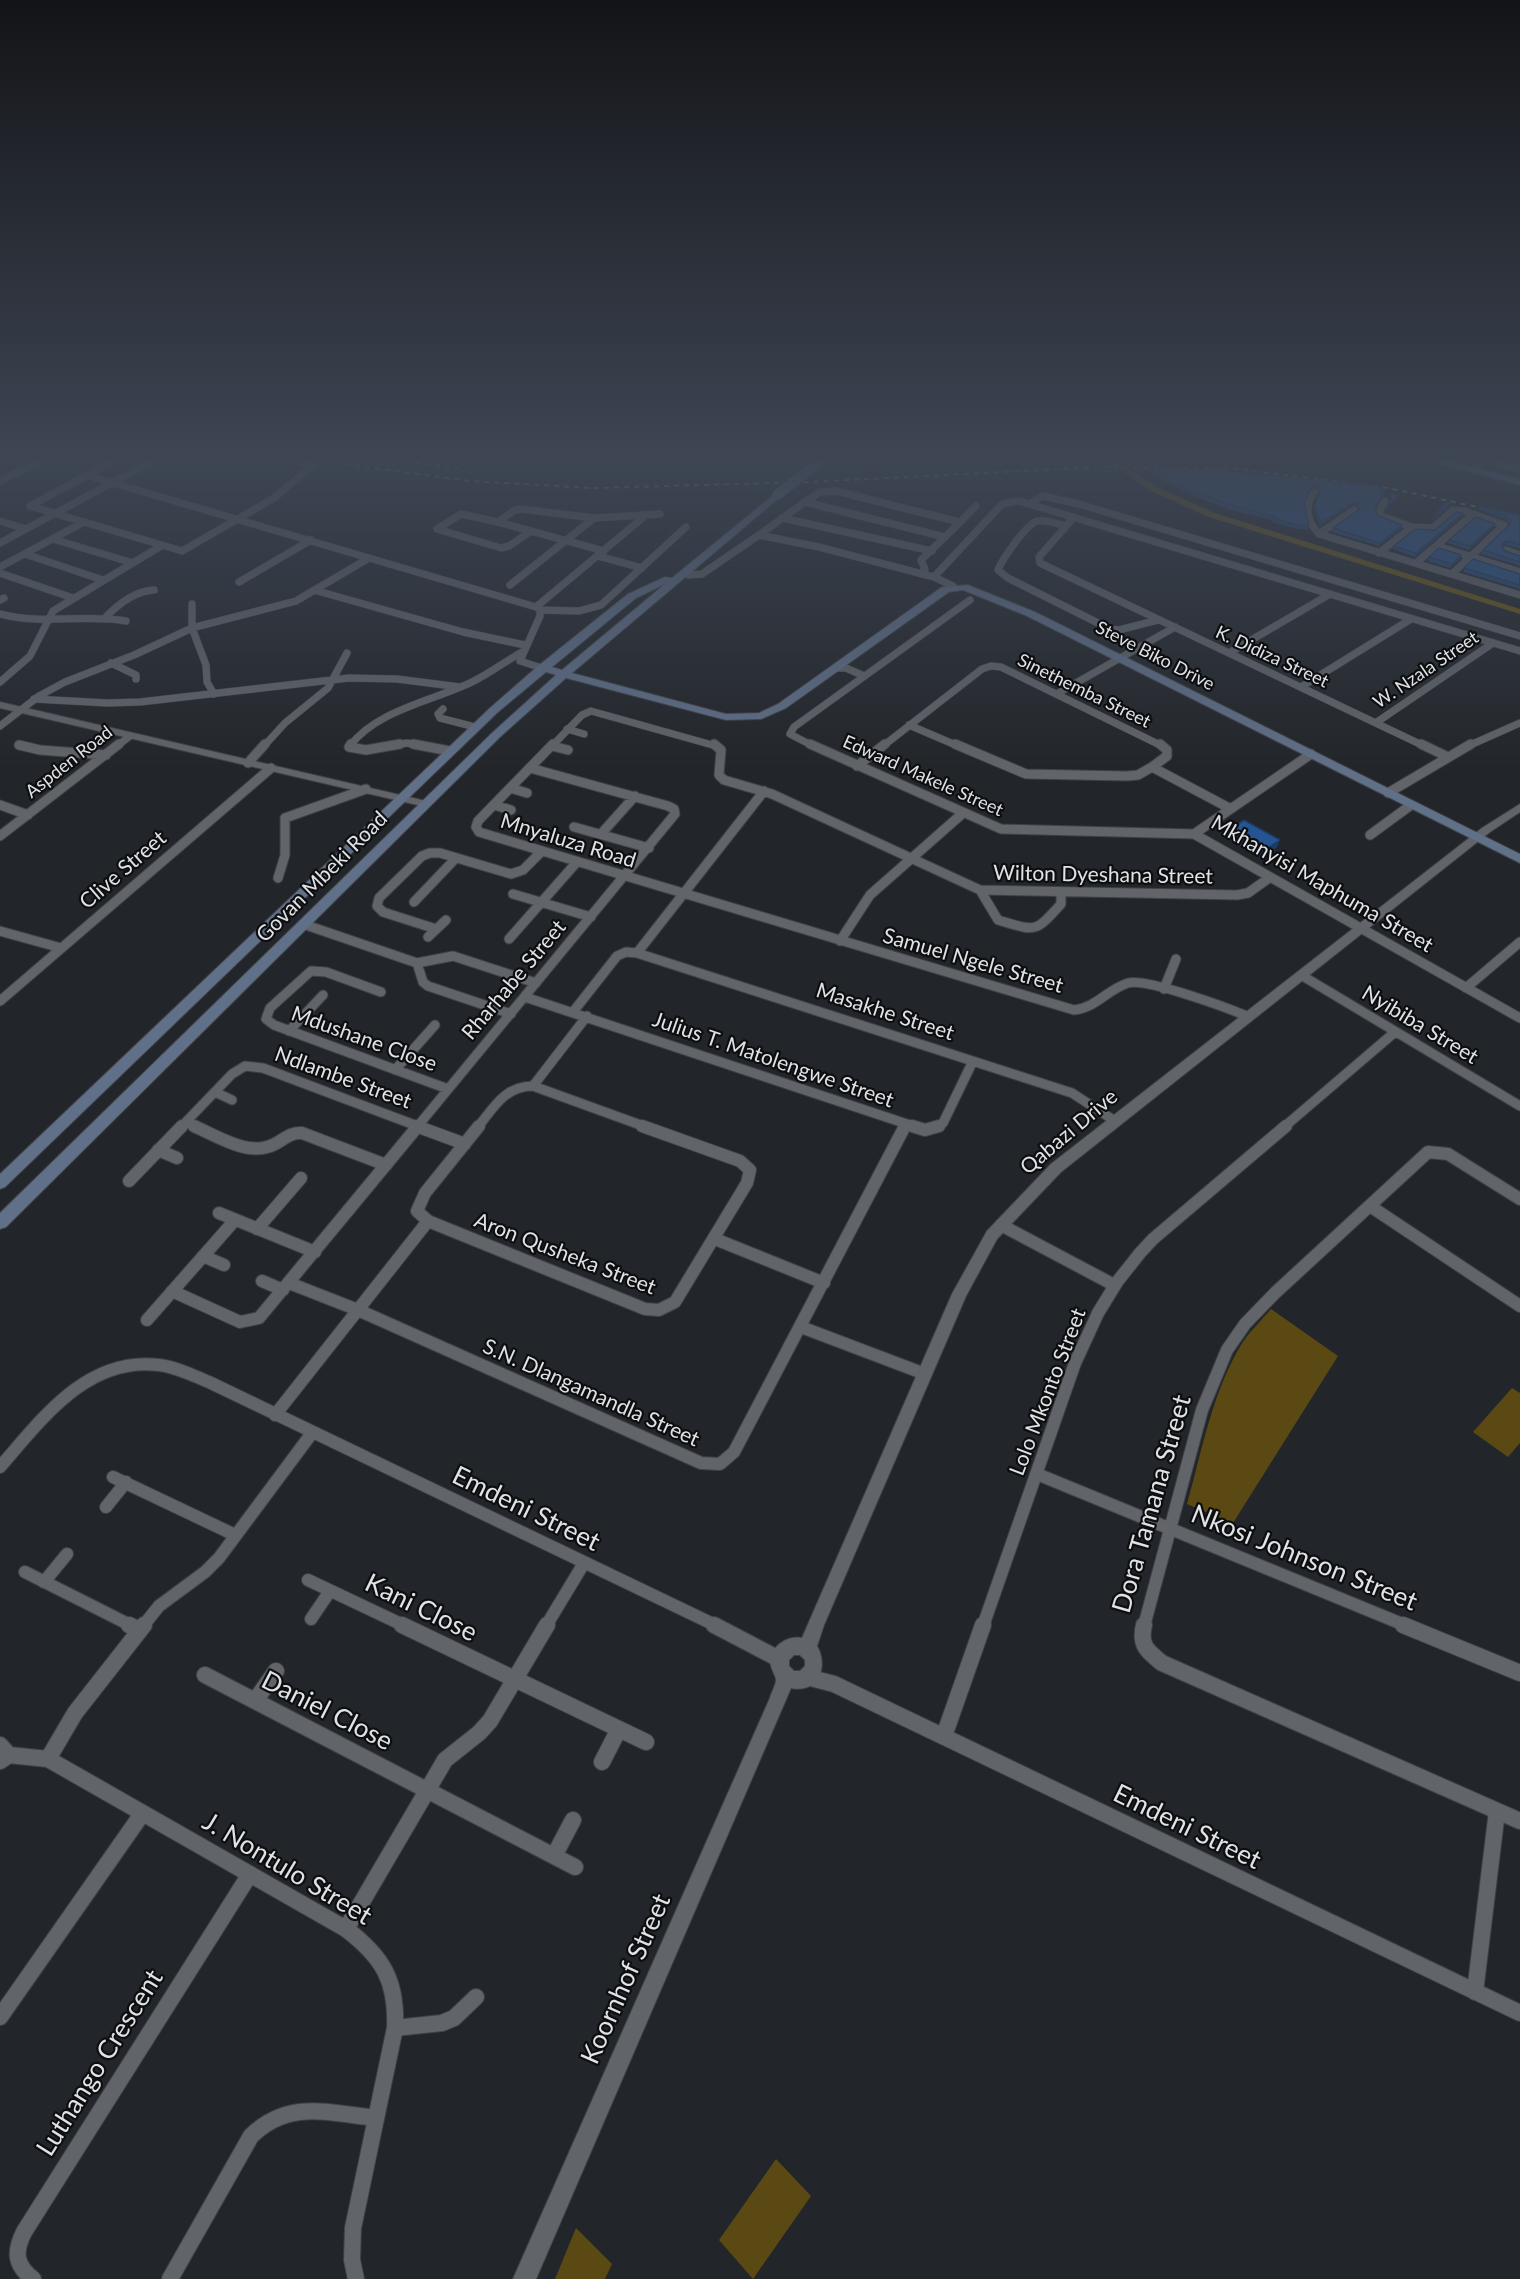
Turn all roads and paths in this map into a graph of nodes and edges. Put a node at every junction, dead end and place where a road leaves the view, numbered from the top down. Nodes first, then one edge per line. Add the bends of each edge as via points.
1 (44, 560) edge
2 (124, 560) edge
3 (137, 560) edge
4 (276, 560) edge
5 (365, 560) edge
6 (377, 560) edge
7 (541, 560) edge
8 (593, 560) edge
9 (621, 560) edge
10 (650, 560) edge
11 (703, 560) edge
12 (722, 560) edge
13 (886, 560) edge
14 (921, 560) edge
15 (950, 560) edge
16 (1002, 560) edge
17 (1040, 560) edge
18 (1218, 560) edge
19 (1406, 560) edge
20 (1419, 560) edge
21 (1467, 560) edge
22 (1481, 560) edge
23 (1263, 561) joint
24 (133, 563) junction
25 (1416, 563) junction
26 (642, 568) junction
27 (1253, 571) junction
28 (0, 573) edge
29 (921, 573) junction
30 (1452, 573) junction
31 (687, 574) junction
32 (1520, 574) edge
33 (934, 577) junction
34 (104, 580) junction
35 (239, 582) dead end
36 (510, 585) dead end
37 (953, 586) junction
38 (154, 590) dead end
39 (314, 590) junction
40 (1506, 590) junction
41 (1330, 594) junction
42 (1520, 595) edge
43 (1388, 596) junction
44 (73, 598) junction
45 (970, 600) dead end
46 (192, 604) dead end
47 (538, 608) junction
48 (1381, 610) junction
49 (0, 614) edge
50 (104, 619) junction
51 (1411, 619) junction
52 (47, 620) junction
53 (1158, 620) junction
54 (126, 621) dead end
55 (1174, 627) junction
56 (192, 628) junction
57 (1520, 636) edge
58 (1493, 643) junction
59 (523, 649) junction
60 (1520, 651) edge
61 (347, 653) dead end
62 (1229, 653) junction
63 (1119, 658) junction
64 (111, 663) junction
65 (841, 666) junction
66 (542, 668) junction
67 (563, 675) junction
68 (864, 676) junction
69 (136, 679) dead end
70 (334, 679) junction
71 (0, 682) edge
72 (460, 687) junction
73 (1300, 687) junction
74 (1060, 692) junction
75 (214, 694) junction
76 (34, 699) junction
77 (0, 705) edge
78 (443, 709) dead end
79 (21, 710) junction
80 (1377, 722) junction
81 (1520, 723) edge
82 (909, 725) junction
83 (0, 726) edge
84 (476, 727) junction
85 (567, 729) junction
86 (584, 734) dead end
87 (130, 736) junction
88 (19, 745) dead end
89 (552, 746) junction
90 (568, 750) dead end
91 (450, 751) junction
92 (1311, 754) junction
93 (106, 755) junction
94 (1448, 757) junction
95 (248, 763) junction
96 (857, 766) junction
97 (1152, 767) junction
98 (271, 768) junction
99 (530, 768) junction
100 (510, 788) junction
101 (366, 789) junction
102 (764, 791) junction
103 (527, 792) dead end
104 (1388, 793) junction
105 (635, 796) junction
106 (401, 798) junction
107 (426, 804) junction
108 (0, 805) edge
109 (494, 805) junction
110 (1411, 805) junction
111 (1520, 807) edge
112 (1231, 809) junction
113 (511, 810) dead end
114 (963, 813) junction
115 (28, 815) junction
116 (574, 827) dead end
117 (601, 834) junction
118 (1194, 834) junction
119 (1370, 835) dead end
120 (0, 836) edge
121 (1477, 838) junction
122 (649, 848) junction
123 (542, 852) junction
124 (456, 858) junction
125 (911, 859) junction
126 (1520, 859) edge
127 (576, 862) junction
128 (624, 877) junction
129 (278, 878) dead end
130 (1269, 878) junction
131 (980, 890) junction
132 (1061, 892) junction
133 (513, 894) dead end
134 (681, 894) junction
135 (414, 902) dead end
136 (541, 902) junction
137 (591, 917) junction
138 (446, 920) dead end
139 (303, 924) junction
140 (436, 929) junction
141 (1360, 929) junction
142 (0, 931) edge
143 (428, 937) dead end
144 (509, 939) dead end
145 (840, 941) junction
146 (1520, 942) edge
147 (61, 948) junction
148 (637, 953) junction
149 (446, 957) junction
150 (1176, 959) dead end
151 (417, 963) junction
152 (1301, 975) junction
153 (423, 982) junction
154 (536, 983) junction
155 (1466, 988) junction
156 (1164, 989) junction
157 (381, 992) dead end
158 (323, 995) dead end
159 (525, 997) junction
160 (0, 1001) edge
161 (573, 1012) junction
162 (511, 1014) junction
163 (587, 1016) junction
164 (1249, 1017) junction
165 (1520, 1018) edge
166 (435, 1025) dead end
167 (289, 1031) junction
168 (1395, 1032) junction
169 (973, 1061) junction
170 (395, 1070) junction
171 (534, 1086) junction
172 (448, 1089) junction
173 (215, 1092) junction
174 (232, 1100) dead end
175 (1520, 1106) edge
176 (1115, 1121) junction
177 (186, 1122) junction
178 (906, 1124) junction
179 (418, 1126) junction
180 (465, 1143) junction
181 (158, 1150) junction
182 (177, 1158) dead end
183 (386, 1165) junction
184 (301, 1178) dead end
185 (129, 1180) dead end
186 (0, 1183) edge
187 (1520, 1199) edge
188 (1370, 1206) junction
189 (219, 1212) dead end
190 (236, 1220) junction
191 (428, 1221) junction
192 (0, 1223) edge
193 (1000, 1225) junction
194 (257, 1229) junction
195 (715, 1239) junction
196 (315, 1252) junction
197 (203, 1256) junction
198 (224, 1265) dead end
199 (262, 1281) dead end
200 (824, 1283) junction
201 (1114, 1285) junction
202 (286, 1286) junction
203 (172, 1291) junction
204 (1520, 1306) edge
205 (358, 1310) junction
206 (147, 1320) dead end
207 (801, 1327) junction
208 (925, 1374) junction
209 (275, 1415) junction
210 (312, 1433) junction
211 (0, 1467) edge
212 (1037, 1474) junction
213 (106, 1507) dead end
214 (1170, 1530) junction
215 (235, 1535) junction
216 (67, 1554) dead end
217 (584, 1563) junction
218 (25, 1572) dead end
219 (308, 1580) dead end
220 (44, 1582) junction
221 (330, 1591) junction
222 (311, 1619) dead end
223 (139, 1630) junction
224 (797, 1663) junction
225 (276, 1671) dead end
226 (1520, 1673) edge
227 (205, 1676) dead end
228 (515, 1680) junction
229 (255, 1701) junction
230 (619, 1730) junction
231 (944, 1736) junction
232 (646, 1742) dead end
233 (3, 1754) edge
234 (48, 1759) junction
235 (602, 1762) dead end
236 (427, 1790) junction
237 (1497, 1811) junction
238 (142, 1814) junction
239 (573, 1820) dead end
240 (1520, 1821) edge
241 (554, 1856) junction
242 (575, 1867) dead end
243 (250, 1874) junction
244 (346, 1929) junction
245 (1475, 1992) junction
246 (476, 1997) dead end
247 (1520, 2013) edge
248 (0, 2017) edge
249 (395, 2028) junction
250 (376, 2118) junction
251 (33, 2279) edge
252 (170, 2279) edge
253 (357, 2279) edge
254 (524, 2279) edge

1 - 34 street
2 - 24 street
3 - 24 street
4 - 35 street
5 - 39 street
6 - 47 street
7 - 36 street
8 - 47 street
9 - 26 street
10 - 26 street
11 - 31 main road, Govan Mbeki Road, bridge
12 - 31 street via 702,574
13 - 29 street
14 - 29 street via 925,569
15 - 33 street
16 - 53 street via 998,570 1004,575 1110,629
17 - 53 street, K. Didiza Street
18 - 27 street
19 - 25 street
20 - 25 street
21 - 30 street
22 - 32 street
23 - 27 street
23 - 43 street
24 - 34 street
25 - 30 street
26 - 47 street via 598,607 579,611
27 - 41 street
28 - 44 street
29 - 33 street
30 - 40 street
31 - 66 main road, Govan Mbeki Road via 632,596
31 - 67 main road, Govan Mbeki Road
32 - 40 street
33 - 37 street
34 - 44 street
37 - 63 main road, Steve Biko Drive via 1004,602
37 - 65 main road
38 - 50 street via 144,591
39 - 56 street via 285,605
39 - 59 street
40 - 42 street
41 - 48 street
41 - 62 street
43 - 48 street
43 - 57 street
44 - 52 street via 52,610
45 - 68 street
46 - 56 street
47 - 59 street via 540,616
48 - 51 street
49 - 52 street via 21,620
50 - 52 street
50 - 54 street
51 - 58 street
51 - 73 street
52 - 71 street via 30,656
53 - 55 street, K. Didiza Street
55 - 62 street, K. Didiza Street
55 - 63 street
56 - 64 street
56 - 75 street
58 - 60 street
58 - 80 street, W. Nzala Street
59 - 66 street via 520,661
59 - 72 street
61 - 70 street
62 - 73 street, K. Didiza Street
63 - 74 street
63 - 92 main road, Steve Biko Drive
64 - 69 street via 136,675
64 - 76 street
65 - 67 main road via 776,711 753,717 726,717
65 - 68 street
66 - 67 main road
66 - 84 main road, Govan Mbeki Road
67 - 107 main road, Govan Mbeki Road
68 - 96 street, Edward Makele Street via 790,732
70 - 72 street via 384,677
70 - 75 street
70 - 95 street via 323,694 285,723
72 - 91 street via 375,724 351,741 349,747 366,750 407,743
73 - 80 street, K. Didiza Street
74 - 82 street, Sinethemba Street via 1001,667 986,667
74 - 97 street, Sinethemba Street via 1165,748 1167,756
75 - 76 street via 112,703
76 - 79 street
77 - 79 street
78 - 84 street via 438,714 440,718
79 - 83 street
79 - 87 street
80 - 94 street, K. Didiza Street
81 - 94 street
82 - 96 street, Sinethemba Street
82 - 97 street via 1026,774 1127,776
84 - 91 main road, Govan Mbeki Road
85 - 86 street
85 - 89 street, Mnyaluza Road
85 - 102 street, Mnyaluza Road via 591,711 708,742 721,750 721,778
87 - 93 street, Aspden Road
87 - 95 street
88 - 93 street via 40,751
89 - 90 street
89 - 99 street, Mnyaluza Road
91 - 106 main road, Govan Mbeki Road
92 - 104 main road, Steve Biko Drive
92 - 112 street, Mkhanyisi Maphuma Street
93 - 115 street, Aspden Road
94 - 104 street
95 - 98 street
96 - 114 street, Edward Makele Street
97 - 112 street
98 - 101 street
98 - 147 street, Clive Street
99 - 100 street, Mnyaluza Road
99 - 105 street, Rharhabe Street
100 - 103 street, Mnyaluza Road
100 - 109 street, Mnyaluza Road
101 - 106 street
101 - 129 street via 285,818 285,855
102 - 125 street, Wilton Dyeshana Street
102 - 134 street
104 - 110 main road, Steve Biko Drive
105 - 117 street
105 - 122 street, Rharhabe Street via 675,811
106 - 107 street
106 - 186 main road, Govan Mbeki Road
107 - 139 main road, Govan Mbeki Road
108 - 115 street
109 - 113 street, Mnyaluza Road
109 - 123 street, Mnyaluza Road via 478,821 478,831
110 - 119 street
110 - 121 main road, Steve Biko Drive
111 - 121 street, Qabazi Drive
112 - 118 street, Mkhanyisi Maphuma Street
114 - 118 street, Edward Makele Street via 1008,831
114 - 125 street
115 - 120 street, Aspden Road
116 - 117 street
117 - 122 street
118 - 130 street, Mkhanyisi Maphuma Street
121 - 126 main road, Steve Biko Drive
121 - 141 street, Qabazi Drive
122 - 128 street, Rharhabe Street
123 - 124 street via 523,870 511,874
123 - 127 street, Mnyaluza Road
124 - 135 street
124 - 140 street via 435,852 425,854 377,902 383,912
125 - 131 street, Wilton Dyeshana Street
125 - 145 street via 870,895
127 - 128 street, Mnyaluza Road
127 - 136 street
128 - 134 street, Mnyaluza Road
128 - 137 street, Rharhabe Street
130 - 132 street, Wilton Dyeshana Street via 1248,893 1237,895
130 - 141 street, Mkhanyisi Maphuma Street
131 - 132 street, Wilton Dyeshana Street
131 - 132 street via 998,920 1028,929 1040,927 1061,904
133 - 136 street
134 - 145 street, Samuel Ngele Street
134 - 148 street
136 - 137 street
136 - 144 street
137 - 154 street, Rharhabe Street
138 - 140 street
139 - 151 street
139 - 192 main road, Govan Mbeki Road
140 - 143 street
141 - 152 street, Qabazi Drive
141 - 155 street, Mkhanyisi Maphuma Street
142 - 147 street
145 - 156 street, Samuel Ngele Street via 1074,1010 1094,1006 1132,981
146 - 155 street
147 - 160 street, Clive Street
148 - 161 street via 617,956
148 - 169 street, Masakhe Street
149 - 151 street
149 - 153 street via 431,967
149 - 154 street via 461,958
150 - 156 street
151 - 153 street
152 - 164 street, Qabazi Drive
152 - 168 street, Nyibiba Street
153 - 162 street
154 - 159 street, Rharhabe Street
155 - 165 street, Mkhanyisi Maphuma Street
156 - 164 street, Samuel Ngele Street
157 - 167 street, Mdushane Close via 326,972 312,971 266,1014 269,1022
158 - 167 street
159 - 161 street, Julius T. Matolengwe Street
159 - 162 street, Rharhabe Street
161 - 163 street, Julius T. Matolengwe Street
162 - 172 street, Rharhabe Street
163 - 171 street
163 - 178 street, Julius T. Matolengwe Street
164 - 176 street, Qabazi Drive
166 - 170 street
167 - 170 street, Mdushane Close
168 - 175 street, Nyibiba Street
168 - 201 street, Lolo Mkonto Street via 1153,1239
169 - 176 street, Masakhe Street via 1072,1093
169 - 178 street, Julius T. Matolengwe Street via 939,1127 930,1130
170 - 172 street, Mdushane Close
171 - 180 street via 520,1086 504,1094
171 - 195 street, Aron Qusheka Street via 747,1165 751,1176
172 - 179 street, Rharhabe Street
173 - 174 street
173 - 177 street, Ndlambe Street
173 - 179 street, Ndlambe Street via 238,1069 254,1066
176 - 193 street, Qabazi Drive via 1056,1168
177 - 181 street, Ndlambe Street
177 - 183 street via 261,1149 291,1132 302,1132
178 - 200 street, S.N. Dlangamandla Street
179 - 180 street, Ndlambe Street
179 - 183 street, Rharhabe Street
180 - 191 street via 419,1204 417,1211
181 - 182 street
181 - 185 street, Ndlambe Street
183 - 196 street, Rharhabe Street
184 - 194 street
187 - 188 street, Dora Tamana Street via 1448,1154 1431,1151
188 - 204 street
188 - 214 street, Dora Tamana Street via 1275,1293 1233,1340 1205,1402
189 - 190 street
190 - 194 street
190 - 197 street
191 - 195 street, Aron Qusheka Street via 645,1309 659,1310 679,1298
191 - 205 street
193 - 201 street
193 - 208 street, Qabazi Drive via 959,1294
194 - 196 street
195 - 200 street
196 - 202 street, Rharhabe Street
197 - 198 street
197 - 203 street
199 - 202 street
200 - 207 street, S.N. Dlangamandla Street
201 - 212 street, Lolo Mkonto Street via 1081,1346
202 - 203 street, Rharhabe Street via 259,1318 240,1322
202 - 205 street, S.N. Dlangamandla Street
203 - 206 street
205 - 207 street, S.N. Dlangamandla Street via 690,1459 712,1465 720,1464 734,1452
205 - 209 street
207 - 208 street
208 - 224 street, Qabazi Drive
209 - 210 street, Emdeni Street
209 - 211 street, Emdeni Street via 189,1374 158,1364 126,1364 80,1384
210 - 215 street
210 - 217 street, Emdeni Street
212 - 214 street, Nkosi Johnson Street
212 - 231 street, Lolo Mkonto Street
213 - 215 street via 120,1479
214 - 226 street, Nkosi Johnson Street
214 - 237 street, Dora Tamana Street via 1141,1636 1150,1655
215 - 223 street via 205,1572 171,1595
216 - 220 street
217 - 224 street, Emdeni Street
217 - 228 street
218 - 220 street
219 - 221 street, Kani Close
220 - 223 street
221 - 222 street
221 - 228 street, Kani Close
223 - 234 street via 75,1713
224 - 231 street, Emdeni Street
224 - 254 street, Koornhof Street
225 - 229 street
227 - 229 street, Daniel Close
228 - 230 street, Kani Close
228 - 236 street via 482,1733 448,1756
229 - 236 street, Daniel Close
230 - 232 street, Kani Close
230 - 235 street
231 - 245 street, Emdeni Street
233 - 234 street, J. Nontulo Street
234 - 238 street, J. Nontulo Street
236 - 241 street, Daniel Close
236 - 244 street
237 - 240 street, Dora Tamana Street
237 - 245 street
238 - 243 street, J. Nontulo Street
238 - 248 street
239 - 241 street
241 - 242 street, Daniel Close
243 - 244 street, J. Nontulo Street
243 - 251 street, Luthango Crescent via 24,2232 17,2263
244 - 249 street, J. Nontulo Street via 376,1955 395,1989
245 - 247 street, Emdeni Street
246 - 249 street via 454,2018 442,2023
249 - 250 street, J. Nontulo Street
250 - 252 street via 295,2112 264,2124 251,2136
250 - 253 street, J. Nontulo Street via 353,2228 352,2260

